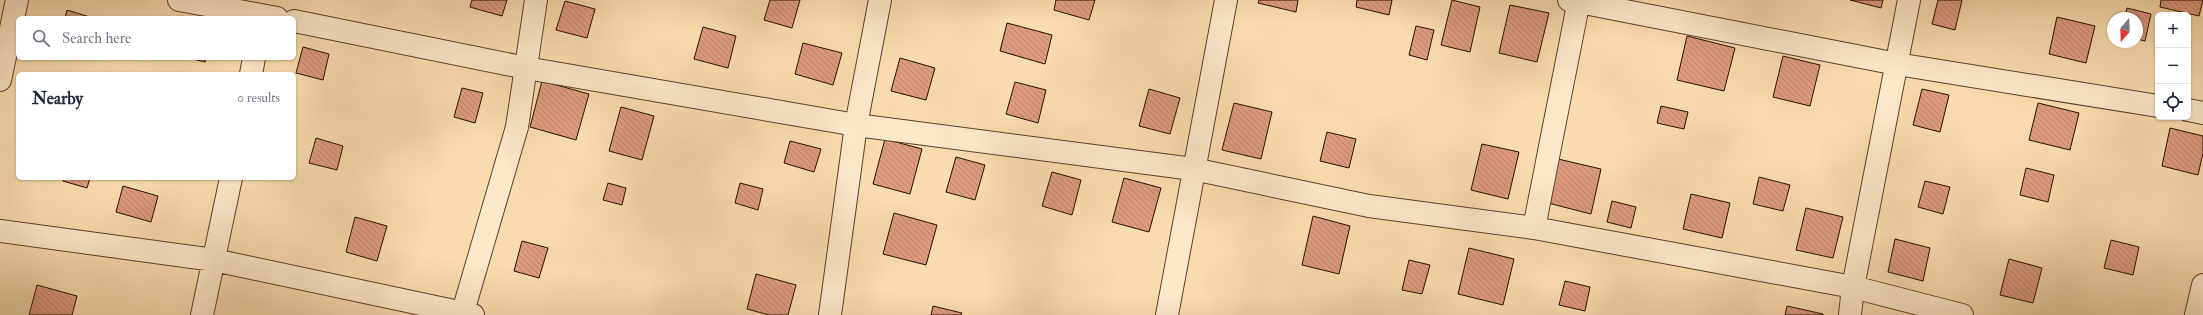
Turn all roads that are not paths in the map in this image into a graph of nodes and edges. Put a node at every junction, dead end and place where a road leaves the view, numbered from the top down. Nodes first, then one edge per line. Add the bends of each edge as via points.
1 (17, 0) edge
2 (179, 0) edge
3 (536, 0) edge
4 (880, 0) edge
5 (1226, 0) edge
6 (1909, 0) edge
7 (1576, 1) edge
8 (267, 13) edge
9 (296, 21) edge
10 (254, 60) edge
11 (1897, 64) junction
12 (526, 68) junction
13 (251, 72) edge
14 (0, 80) edge
15 (2155, 106) edge
16 (2191, 111) edge
17 (2203, 113) edge
18 (856, 125) junction
19 (1193, 169) junction
20 (230, 180) edge
21 (1534, 228) junction
22 (0, 231) edge
23 (214, 260) junction
24 (2203, 285) edge
25 (1853, 287) junction
26 (466, 314) edge
27 (202, 315) edge
28 (830, 315) edge
29 (1167, 315) edge
30 (1850, 315) edge
31 (1962, 315) edge
32 (2196, 315) edge

1 - 14 street
2 - 8 street
3 - 12 street
4 - 18 street
5 - 19 street
6 - 11 street
7 - 11 street
7 - 21 street
9 - 12 street
10 - 13 street
11 - 15 street
11 - 25 street
12 - 18 street
12 - 26 street via 517,127
16 - 17 street
18 - 19 street
18 - 28 street
19 - 21 street via 1369,206
19 - 29 street
20 - 23 street
21 - 25 street
22 - 23 street
23 - 26 street
23 - 27 street
24 - 32 street
25 - 30 street
25 - 31 street

